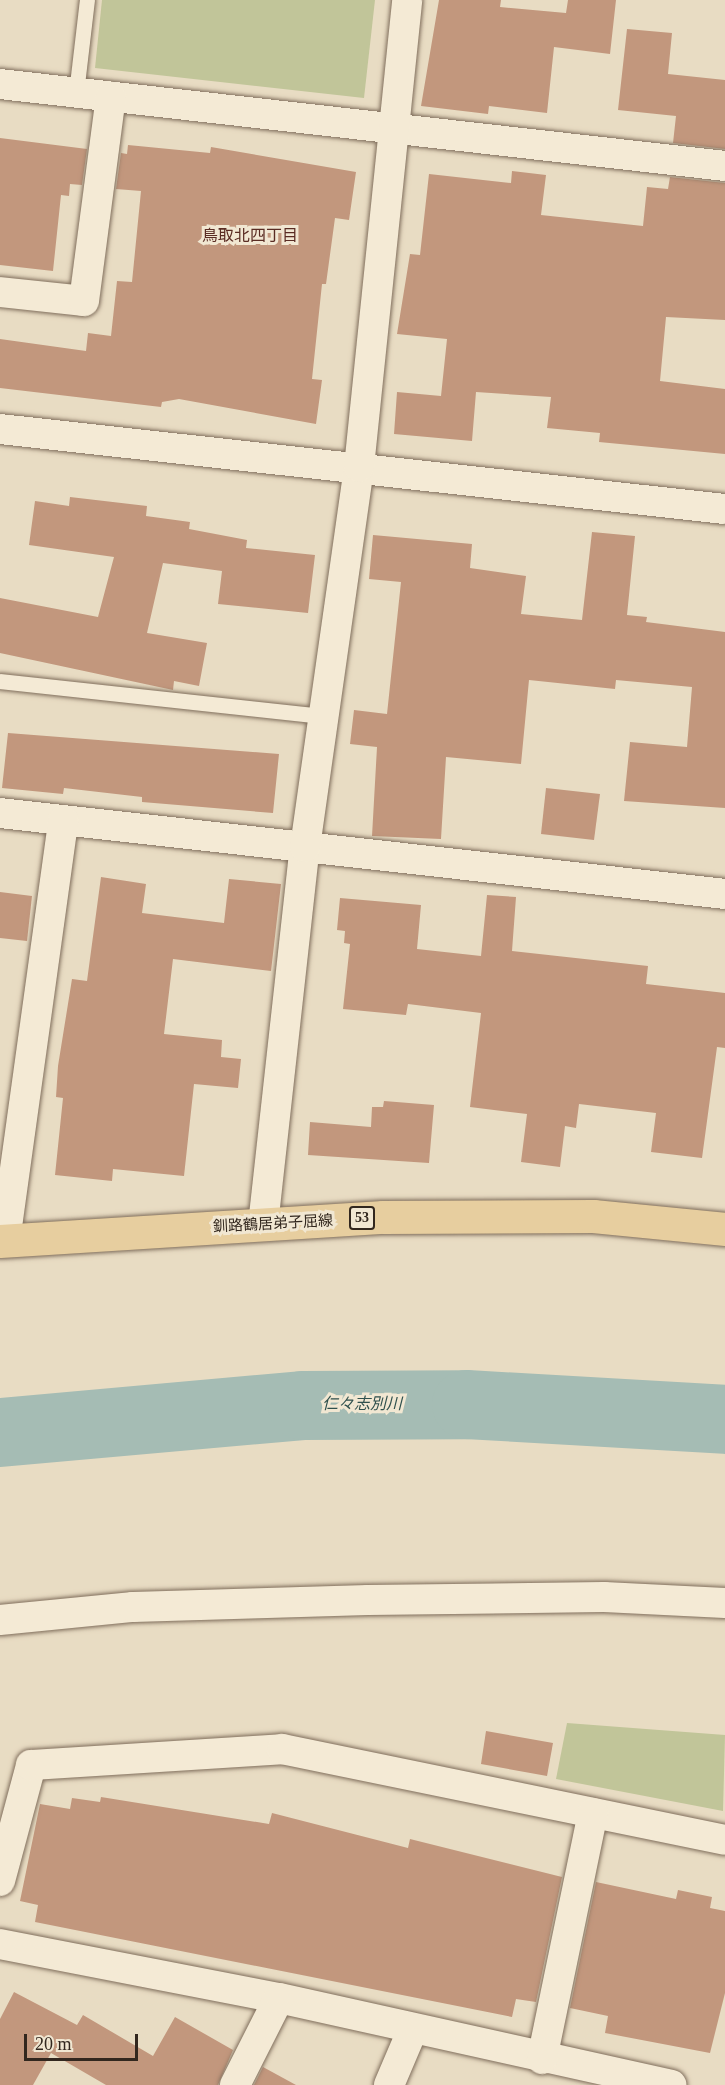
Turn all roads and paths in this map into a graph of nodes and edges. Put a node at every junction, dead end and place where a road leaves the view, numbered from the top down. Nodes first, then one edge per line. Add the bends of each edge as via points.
1 (87, 0) edge
2 (407, 0) edge
3 (0, 84) edge
4 (76, 93) junction
5 (111, 97) junction
6 (395, 127) junction
7 (725, 166) edge
8 (0, 291) edge
9 (0, 429) edge
10 (359, 467) junction
11 (725, 509) edge
12 (0, 681) edge
13 (324, 717) junction
14 (0, 813) edge
15 (63, 821) junction
16 (305, 847) junction
17 (725, 894) edge
18 (263, 1225) junction
19 (725, 1228) edge
20 (2, 1241) edge
21 (725, 1603) edge
22 (0, 1620) edge
23 (593, 1813) junction
24 (725, 1840) edge
25 (0, 1881) edge
26 (0, 1944) edge
27 (279, 1998) junction
28 (412, 2031) junction
29 (542, 2059) junction
30 (235, 2085) edge
31 (389, 2085) edge
32 (671, 2085) edge

1 - 4 lane
2 - 6 street
3 - 4 street
4 - 5 street
5 - 6 street
5 - 8 street via 84,301
6 - 7 street
6 - 10 street
9 - 10 street
10 - 11 street
10 - 13 street
12 - 13 lane
13 - 16 street
14 - 15 street
15 - 16 street
15 - 20 street
16 - 17 street
16 - 18 street
18 - 19 main road, 釧路鶴居弟子屈線 / 53 via 383,1217 593,1216
18 - 20 main road, 釧路鶴居弟子屈線 / 53
21 - 22 street via 604,1597 368,1600 133,1607
23 - 24 street
23 - 25 street via 282,1749 32,1765
23 - 29 street
26 - 27 street
27 - 28 street
27 - 30 street
28 - 29 street
28 - 31 street
29 - 32 street

